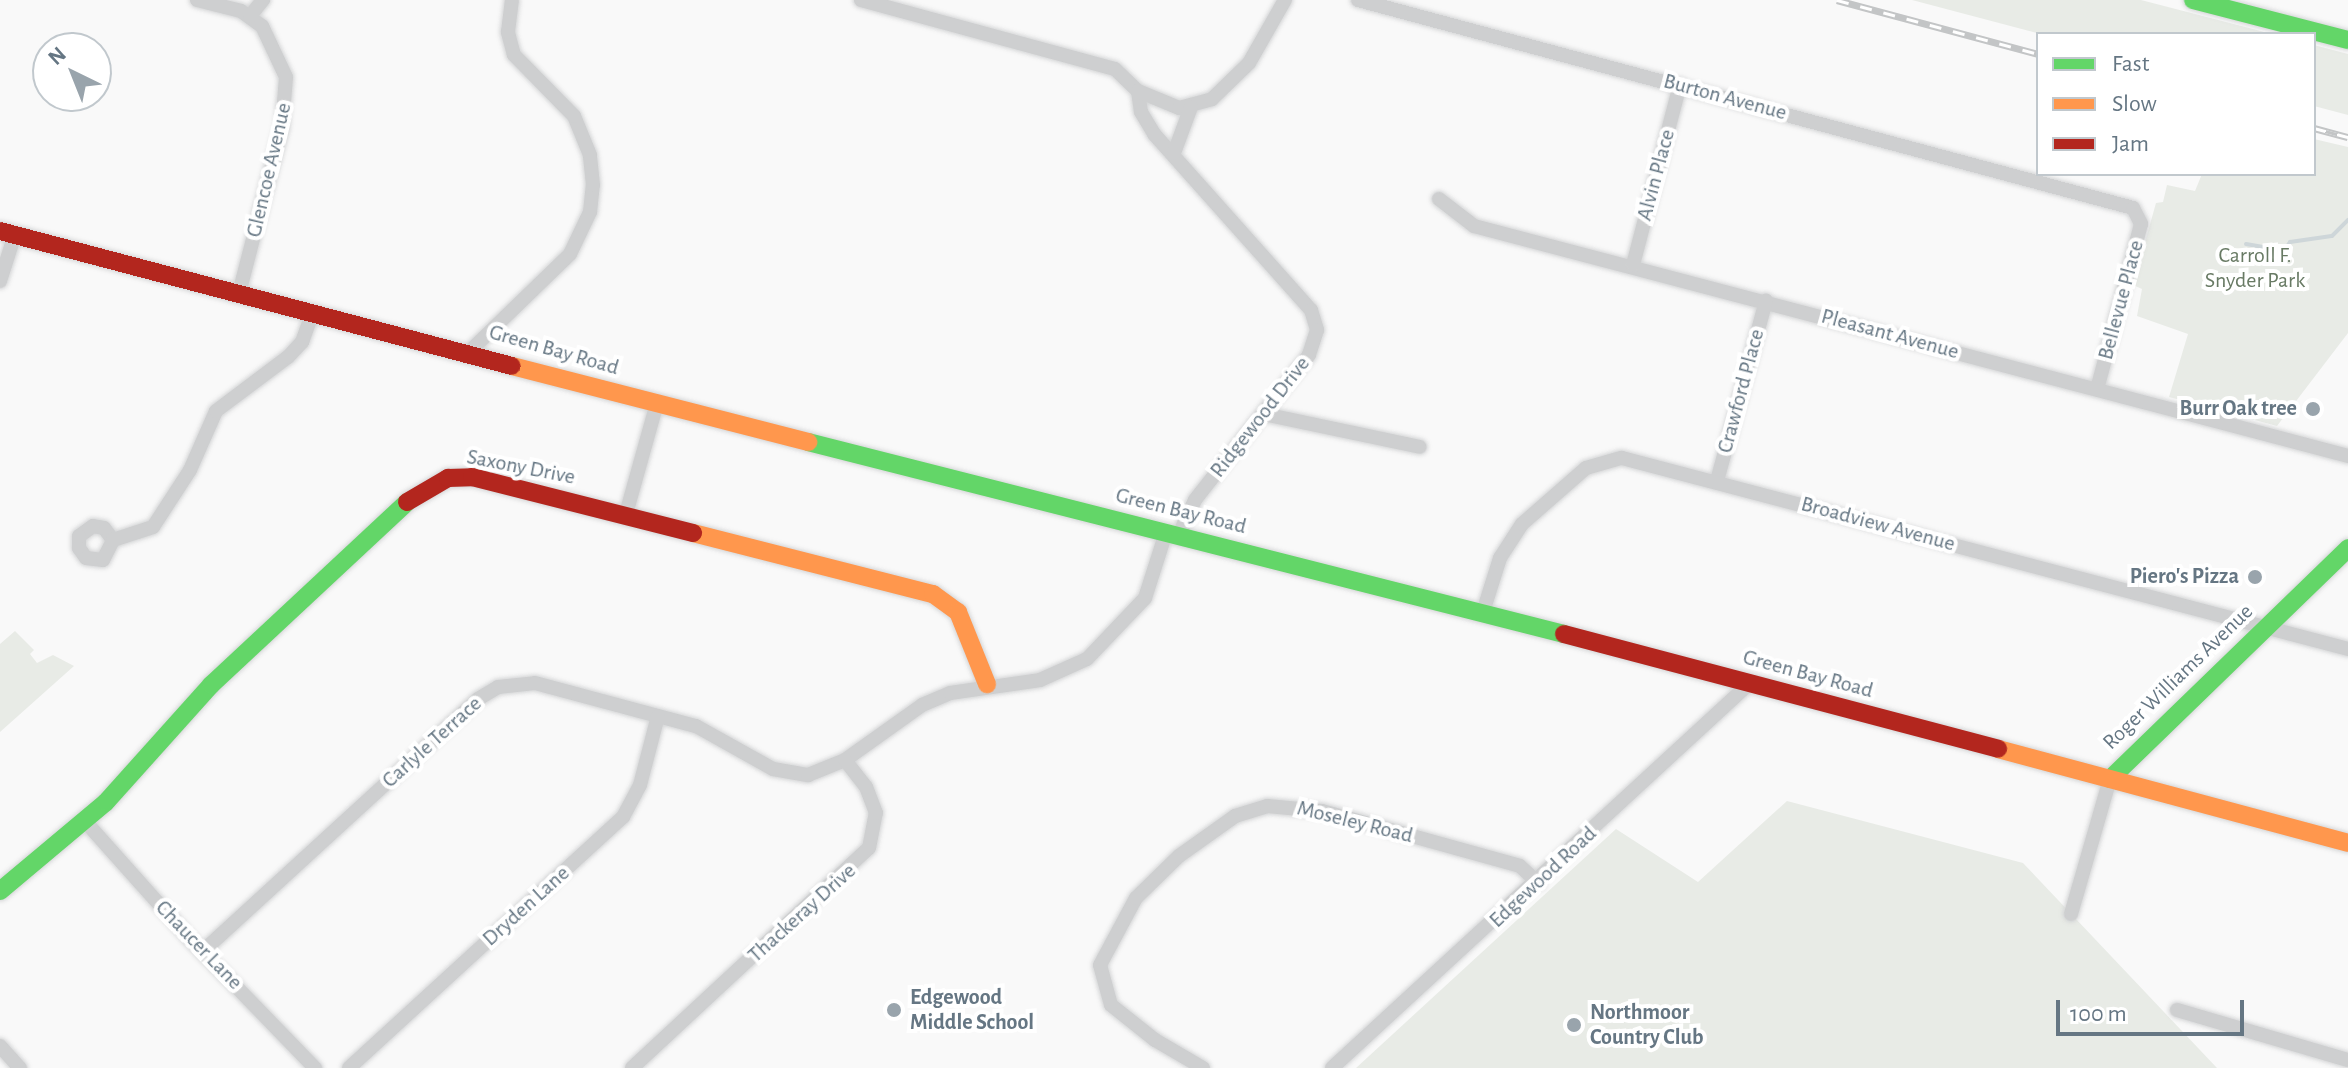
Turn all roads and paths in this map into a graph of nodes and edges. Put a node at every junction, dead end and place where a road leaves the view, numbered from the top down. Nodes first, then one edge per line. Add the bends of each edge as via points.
1 (197, 0) edge
2 (263, 0) edge
3 (512, 0) edge
4 (861, 0) edge
5 (1285, 0) edge
6 (1358, 0) edge
7 (2193, 0) edge
8 (250, 16) junction
9 (2348, 40) edge
10 (1680, 85) junction
11 (1138, 91) junction
12 (1191, 107) junction
13 (1174, 153) junction
14 (2093, 195) joint
15 (1439, 199) dead end
16 (8, 232) edge
17 (1633, 265) junction
18 (0, 281) edge
19 (239, 293) junction
20 (1766, 301) junction
21 (313, 312) junction
22 (470, 351) junction
23 (2097, 389) junction
24 (657, 403) junction
25 (1264, 414) junction
26 (1420, 447) dead end
27 (2348, 456) edge
28 (1717, 481) junction
29 (626, 514) junction
30 (1172, 533) junction
31 (113, 540) dead end
32 (2348, 548) edge
33 (1483, 612) junction
34 (2264, 626) junction
35 (2348, 649) edge
36 (1750, 683) junction
37 (987, 684) junction
38 (658, 716) junction
39 (845, 760) junction
40 (2110, 779) junction
41 (84, 820) junction
42 (2348, 843) edge
43 (1538, 883) junction
44 (0, 891) edge
45 (2071, 914) dead end
46 (202, 952) junction
47 (2177, 1010) dead end
48 (0, 1046) edge
49 (2348, 1060) edge
50 (20, 1068) edge
51 (315, 1068) edge
52 (349, 1068) edge
53 (632, 1068) edge
54 (1203, 1068) edge
55 (1332, 1068) edge

1 - 8 street
2 - 8 street
3 - 22 street via 508,32 514,55 565,105 585,140 592,169 590,212 570,254
4 - 11 street, Ridgewood Drive via 1109,65
5 - 12 street via 1249,63 1212,99
6 - 10 street, Burton Avenue
7 - 9 main road
8 - 19 street, Glencoe Avenue via 270,37 279,57 287,101
10 - 14 street, Burton Avenue
10 - 17 street, Alvin Place
11 - 12 street via 1166,105
11 - 13 street, Ridgewood Drive via 1147,123
12 - 13 street
13 - 25 street, Ridgewood Drive via 1315,318 1309,355
14 - 23 street, Bellevue Place via 2133,208 2141,222
15 - 17 street, Pleasant Avenue via 1474,226
16 - 18 street
16 - 19 main road, Green Bay Road
17 - 20 street, Pleasant Avenue
19 - 21 main road, Green Bay Road
20 - 23 street, Pleasant Avenue
20 - 28 street, Crawford Place
21 - 22 main road, Green Bay Road
21 - 31 street via 302,342 288,357 216,411 190,470 153,527
22 - 24 main road, Green Bay Road
23 - 27 street, Pleasant Avenue
24 - 29 street
24 - 30 main road, Green Bay Road
25 - 26 street
25 - 30 street, Ridgewood Drive
28 - 33 street, Broadview Avenue via 1632,459 1609,458 1586,468 1512,535
28 - 34 street, Broadview Avenue
29 - 37 main road, Saxony Drive via 933,594 958,612
29 - 41 main road, Saxony Drive via 472,477 432,483 248,648 132,776
30 - 33 main road, Green Bay Road
30 - 37 street via 1145,598 1087,659 1040,680
32 - 34 main road, Roger Williams Avenue
33 - 36 main road, Green Bay Road
34 - 35 street, Broadview Avenue
34 - 40 main road, Roger Williams Avenue
36 - 40 main road, Green Bay Road
36 - 43 street, Edgewood Road
37 - 39 street via 922,705
38 - 39 street, Carlyle Terrace via 696,726 783,773 808,775
38 - 46 street, Carlyle Terrace via 535,683 509,683 490,691
38 - 52 street, Dryden Lane via 640,785 623,817
39 - 53 street, Thackeray Drive via 866,787 876,813 869,848
40 - 42 main road, Green Bay Road
40 - 45 street, Roger Williams Avenue
41 - 44 main road, Saxony Drive
41 - 46 street, Chaucer Lane
43 - 54 street, Moseley Road via 1520,866 1322,811 1267,806 1235,816 1179,856 1136,898 1100,965 1111,1005 1155,1040
43 - 55 street, Edgewood Road
46 - 51 street, Chaucer Lane
47 - 49 street
48 - 50 street

